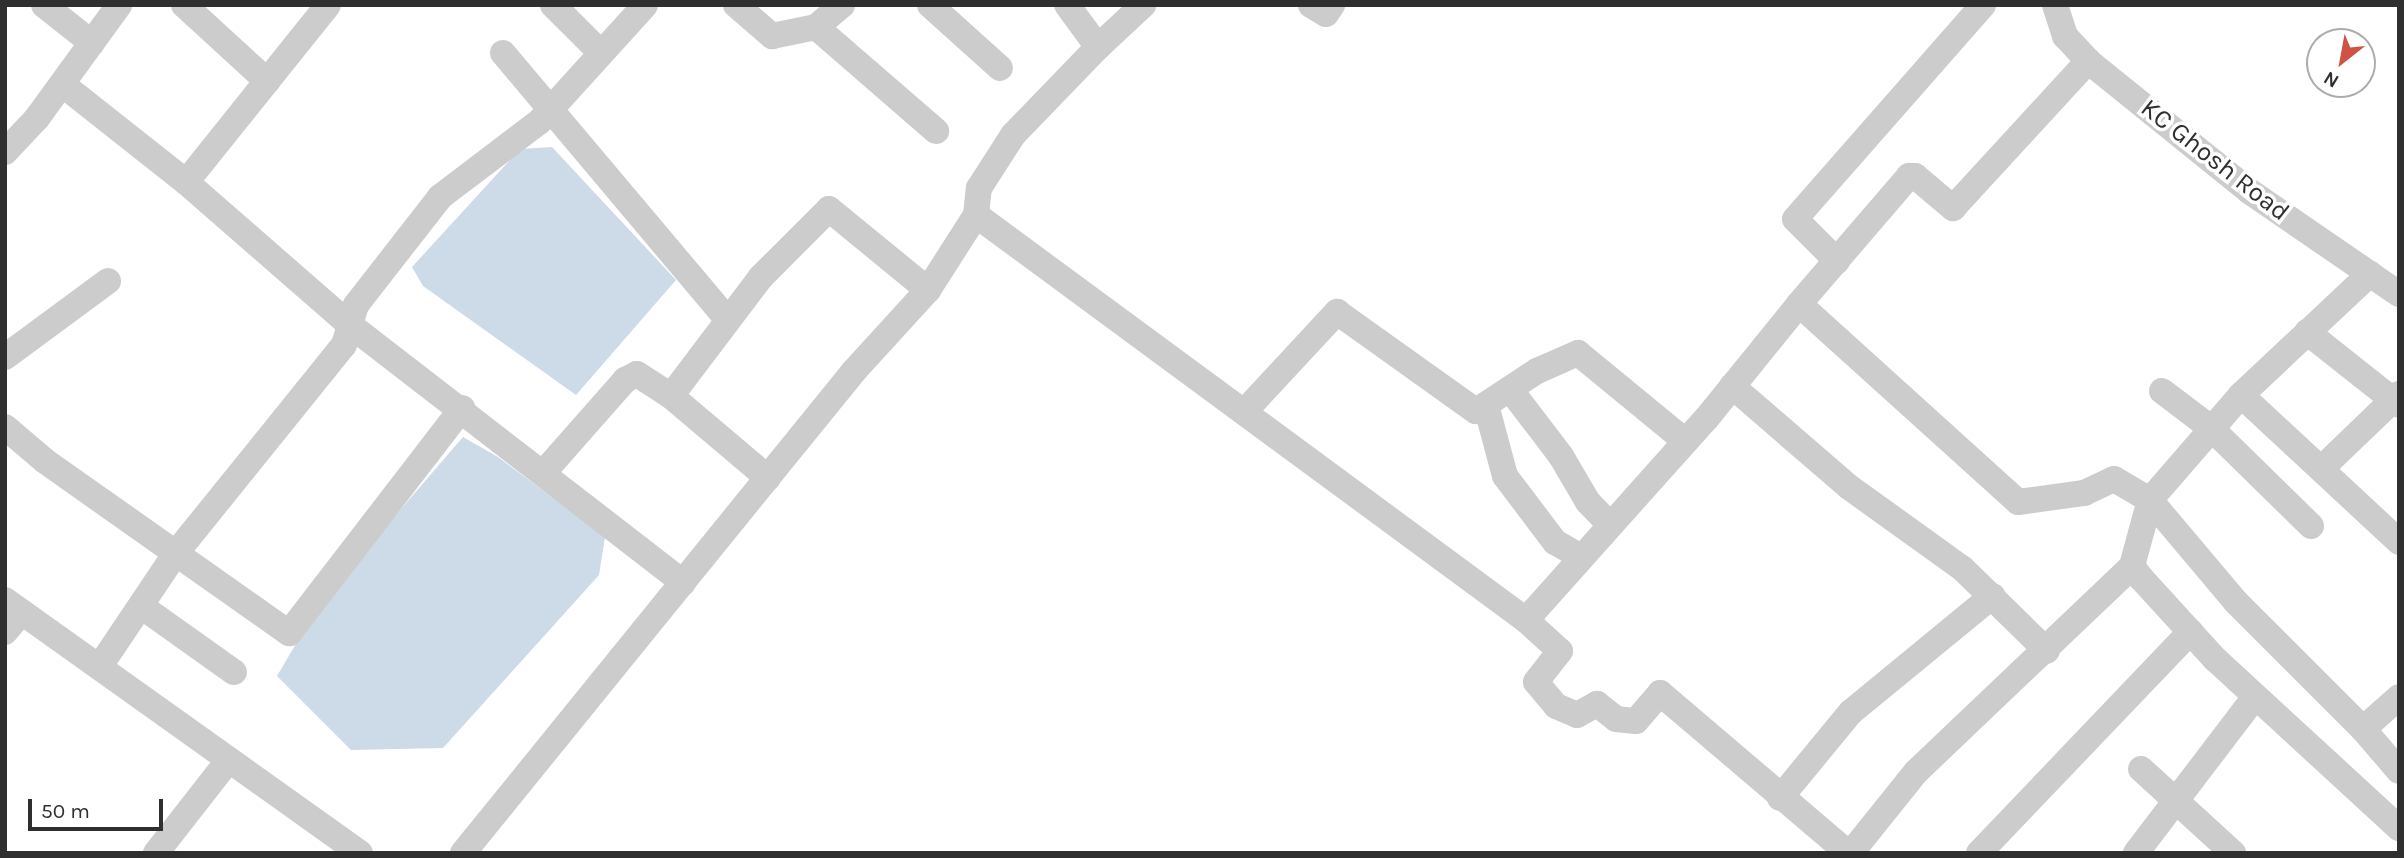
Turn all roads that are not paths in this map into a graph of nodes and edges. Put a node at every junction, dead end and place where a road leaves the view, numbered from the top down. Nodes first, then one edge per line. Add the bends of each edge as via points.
1 (44, 5) edge
2 (118, 5) edge
3 (184, 5) edge
4 (328, 5) edge
5 (553, 5) edge
6 (645, 5) edge
7 (736, 5) edge
8 (842, 5) edge
9 (930, 5) edge
10 (1067, 5) edge
11 (1143, 5) edge
12 (1311, 5) edge
13 (1332, 5) edge
14 (1983, 5) edge
15 (2055, 5) edge
16 (816, 27) junction
17 (92, 43) junction
18 (1098, 47) junction
19 (600, 52) junction
20 (503, 53) dead end
21 (2088, 61) junction
22 (1000, 68) dead end
23 (267, 81) junction
24 (62, 84) junction
25 (551, 108) junction
26 (936, 131) dead end
27 (5, 152) edge
28 (186, 182) junction
29 (976, 215) junction
30 (1837, 261) junction
31 (2370, 274) junction
32 (108, 281) dead end
33 (928, 290) junction
34 (2399, 293) edge
35 (1799, 304) junction
36 (727, 319) junction
37 (350, 325) junction
38 (2307, 332) junction
39 (5, 357) edge
40 (1732, 386) junction
41 (1510, 389) junction
42 (2162, 391) dead end
43 (2241, 395) junction
44 (671, 396) junction
45 (2397, 399) edge
46 (1486, 405) junction
47 (462, 408) junction
48 (1244, 412) junction
49 (5, 427) edge
50 (2211, 428) junction
51 (1685, 441) junction
52 (2321, 469) junction
53 (544, 472) junction
54 (768, 478) junction
55 (2150, 500) junction
56 (1610, 525) junction
57 (2311, 526) dead end
58 (2399, 542) edge
59 (176, 553) junction
60 (1581, 557) junction
61 (2132, 566) junction
62 (683, 582) junction
63 (1992, 596) junction
64 (13, 606) edge
65 (141, 606) junction
66 (1526, 620) junction
67 (5, 632) edge
68 (2190, 632) junction
69 (2047, 651) junction
70 (100, 666) junction
71 (234, 672) dead end
72 (2255, 697) junction
73 (2399, 697) edge
74 (2362, 729) junction
75 (228, 761) junction
76 (2141, 769) dead end
77 (2399, 771) edge
78 (1780, 798) junction
79 (2176, 803) junction
80 (2399, 828) edge
81 (156, 853) edge
82 (359, 853) edge
83 (463, 853) edge
84 (1850, 853) edge
85 (1979, 853) edge
86 (2136, 853) edge
87 (2233, 853) edge

1 - 17 street
2 - 17 street
3 - 23 street
4 - 23 street
5 - 19 street
6 - 19 street
7 - 16 street via 772,36
8 - 16 street
9 - 22 street
10 - 18 street
11 - 18 street
12 - 13 street via 1325,14
14 - 30 street via 1795,219
15 - 21 street, KC Ghosh Road via 2065,36
16 - 26 street
17 - 24 street
18 - 29 street via 1013,135 979,188
19 - 25 street
20 - 25 street
21 - 30 street via 1953,208 1912,175
21 - 31 street, KC Ghosh Road via 2249,191
23 - 28 street
24 - 27 street
24 - 28 street
25 - 36 street
25 - 37 street via 440,197 356,305
28 - 37 street
29 - 33 street
29 - 48 street
30 - 35 street
31 - 34 street, KC Ghosh Road
31 - 38 street
32 - 39 street
33 - 36 street via 829,209
33 - 54 street
35 - 40 street
35 - 55 street via 2018,502 2084,493 2114,479
36 - 44 street
37 - 47 street
37 - 59 street via 344,345
38 - 43 street
38 - 45 street
40 - 51 street
40 - 63 street via 1849,487 1935,545
41 - 46 street
41 - 51 street via 1578,353
41 - 56 street via 1561,456 1588,502
42 - 50 street
43 - 50 street
43 - 52 street
44 - 53 street via 637,374 625,380
44 - 54 street
45 - 52 street
46 - 48 street via 1476,411 1336,312
46 - 60 street via 1505,476 1555,542
47 - 53 street
47 - 59 street via 289,633
48 - 66 street
49 - 59 street via 45,461
50 - 55 street
50 - 57 street
51 - 56 street
52 - 58 street
53 - 62 street
54 - 62 street
55 - 61 street
55 - 74 street via 2236,602
56 - 60 street
59 - 65 street
60 - 66 street
61 - 68 street
61 - 69 street
62 - 83 street
63 - 69 street
63 - 78 street via 1851,712
64 - 67 street
64 - 70 street
65 - 70 street
65 - 71 street
66 - 78 street via 1560,651 1536,682 1556,706 1577,715 1597,704 1616,719 1636,721 1660,693
68 - 72 street
68 - 85 street
69 - 84 street via 1916,772
70 - 75 street
72 - 79 street
72 - 80 street
73 - 74 street
74 - 77 street
75 - 81 street
75 - 82 street
76 - 79 street
78 - 84 street
79 - 86 street
79 - 87 street

